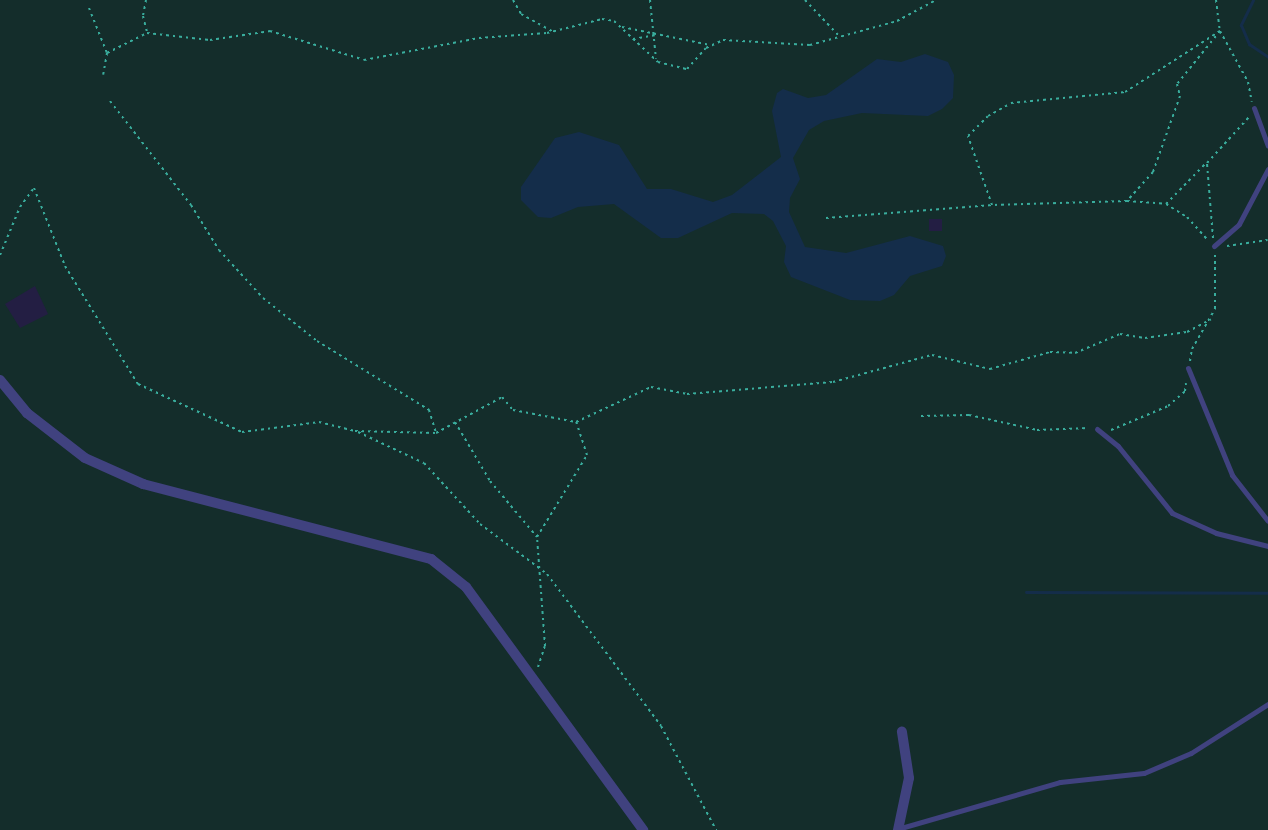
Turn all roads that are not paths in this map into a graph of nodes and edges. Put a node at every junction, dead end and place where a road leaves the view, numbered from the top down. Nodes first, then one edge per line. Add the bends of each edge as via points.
1 (1254, 108) road end
2 (1268, 146) edge
3 (1268, 169) edge
4 (1214, 246) road end
5 (1188, 368) road end
6 (0, 380) edge
7 (1097, 429) road end
8 (1268, 521) edge
9 (1268, 546) edge
10 (1268, 704) edge
11 (902, 732) dead end
12 (900, 829) edge
13 (643, 830) edge

1 - 2 lane
3 - 4 lane via 1238,224
5 - 8 lane via 1232,475
6 - 13 street via 27,413 85,458 144,484 431,559 466,587
7 - 9 lane via 1118,446 1172,513 1216,533
10 - 12 lane via 1191,753 1144,772 1060,782
11 - 12 street via 908,778

